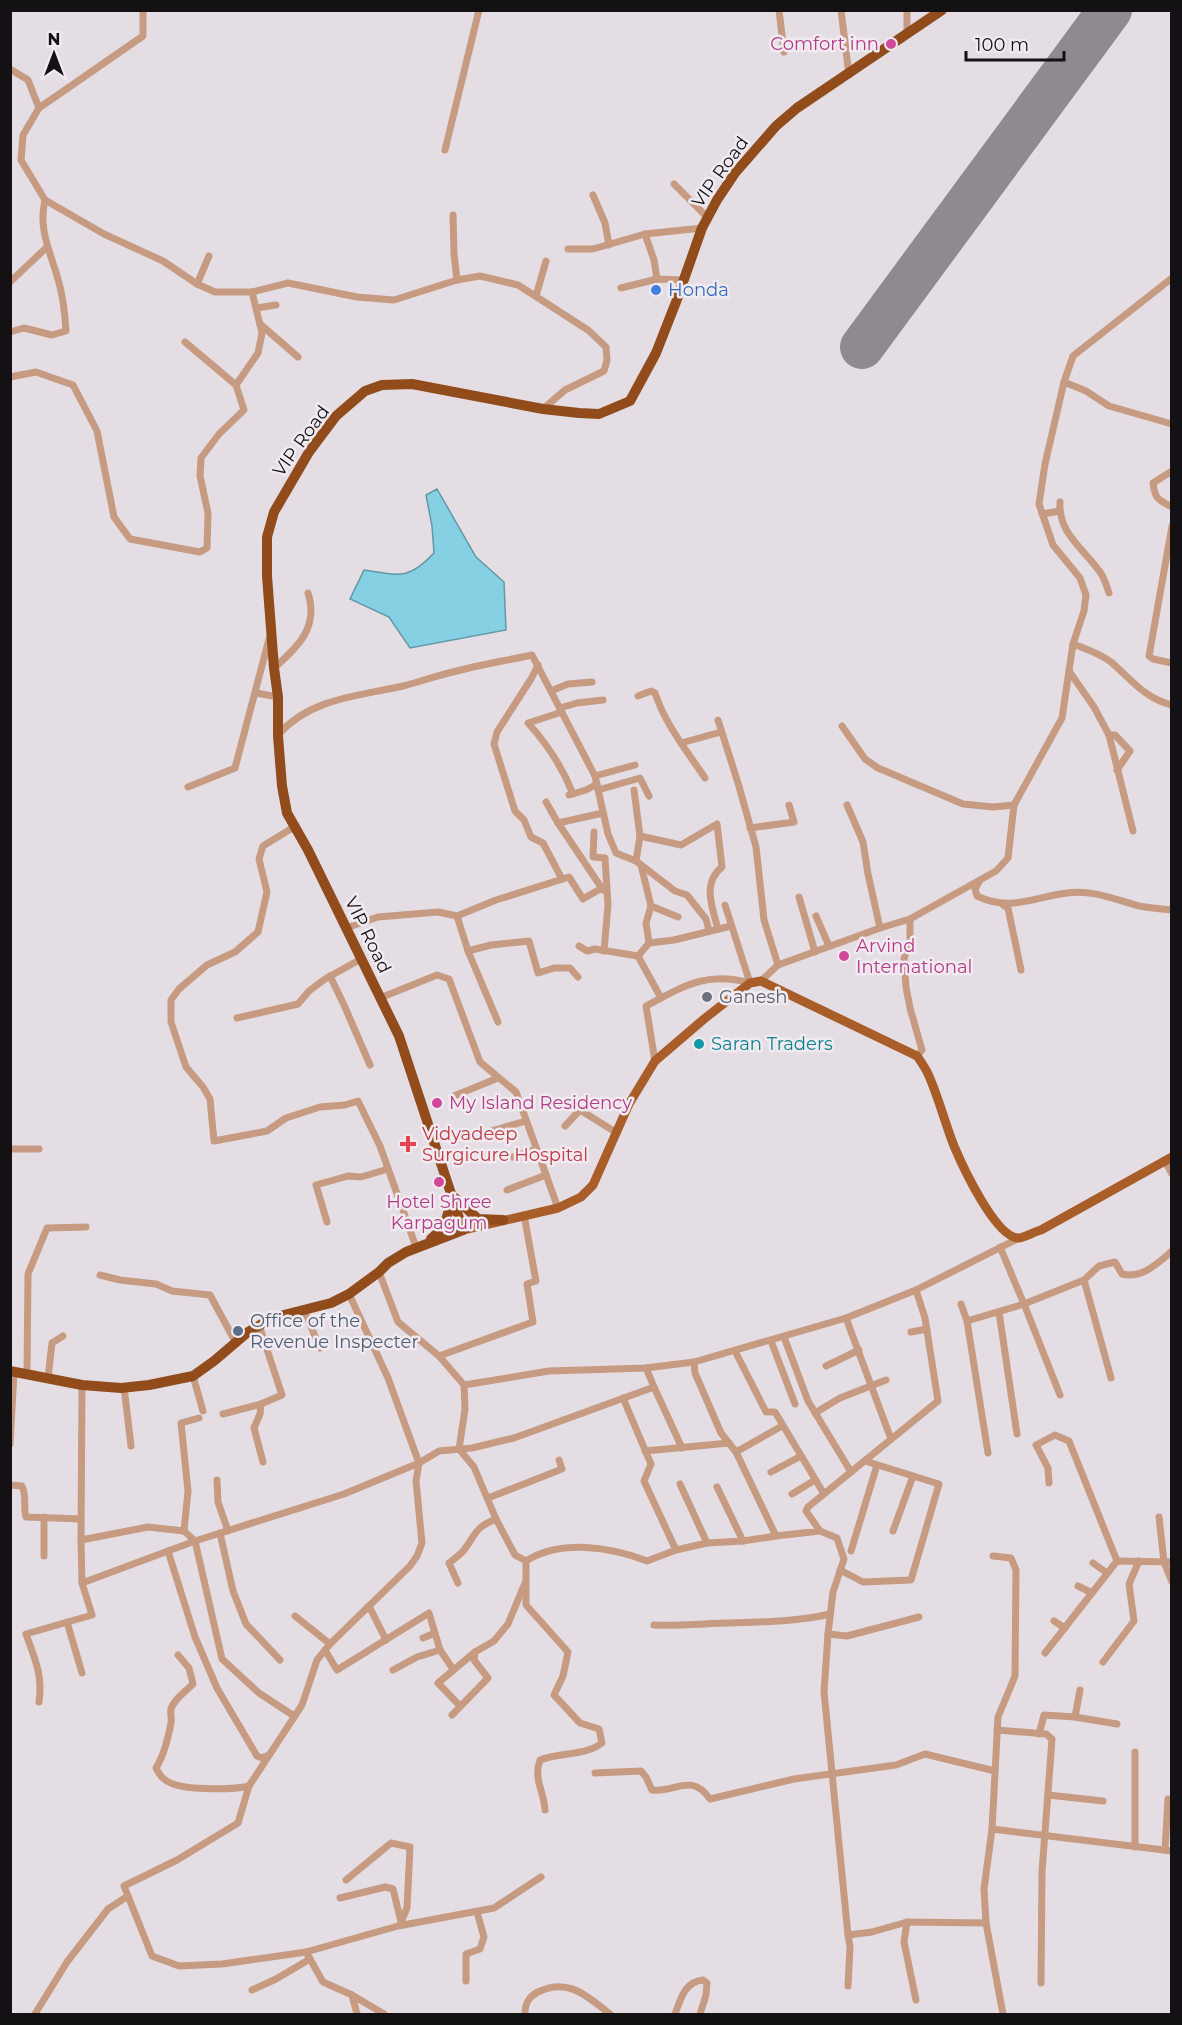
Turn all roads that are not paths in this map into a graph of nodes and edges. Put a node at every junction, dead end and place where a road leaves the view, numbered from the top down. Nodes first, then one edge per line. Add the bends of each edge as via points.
1 (143, 10) edge
2 (479, 10) edge
3 (779, 10) edge
4 (841, 10) edge
5 (907, 10) edge
6 (942, 10) edge
7 (907, 36) junction
8 (784, 52) dead end
9 (10, 69) edge
10 (849, 75) junction
11 (39, 108) junction
12 (445, 150) dead end
13 (674, 184) dead end
14 (593, 195) dead end
15 (45, 200) junction
16 (453, 215) dead end
17 (707, 218) junction
18 (702, 228) junction
19 (645, 234) junction
20 (609, 245) junction
21 (47, 247) junction
22 (568, 249) dead end
23 (209, 256) dead end
24 (546, 261) dead end
25 (1172, 278) edge
26 (657, 279) junction
27 (458, 280) junction
28 (684, 280) junction
29 (10, 282) edge
30 (196, 284) junction
31 (621, 288) dead end
32 (252, 292) junction
33 (536, 296) junction
34 (276, 305) dead end
35 (256, 308) junction
36 (260, 324) junction
37 (10, 332) edge
38 (185, 342) dead end
39 (298, 357) dead end
40 (10, 377) edge
41 (1064, 382) junction
42 (237, 385) junction
43 (543, 409) junction
44 (1172, 424) edge
45 (1172, 471) edge
46 (1060, 502) dead end
47 (1172, 507) edge
48 (1060, 511) junction
49 (1042, 514) junction
50 (1172, 526) edge
51 (309, 592) dead end
52 (1109, 593) dead end
53 (271, 630) junction
54 (1072, 644) junction
55 (1172, 663) edge
56 (538, 666) junction
57 (274, 668) junction
58 (1068, 671) junction
59 (592, 682) dead end
60 (551, 691) junction
61 (256, 693) junction
62 (638, 696) dead end
63 (278, 697) junction
64 (603, 700) dead end
65 (1172, 705) edge
66 (561, 710) junction
67 (718, 720) dead end
68 (842, 726) dead end
69 (721, 732) junction
70 (1109, 735) junction
71 (278, 736) junction
72 (681, 743) junction
73 (635, 765) dead end
74 (1118, 770) junction
75 (595, 776) junction
76 (705, 778) dead end
77 (188, 787) dead end
78 (598, 787) junction
79 (634, 790) dead end
80 (649, 796) dead end
81 (546, 802) dead end
82 (789, 805) dead end
83 (847, 805) dead end
84 (1014, 806) junction
85 (603, 813) junction
86 (558, 823) junction
87 (294, 826) junction
88 (750, 828) junction
89 (1132, 831) dead end
90 (594, 832) dead end
91 (640, 836) junction
92 (616, 853) junction
93 (605, 858) junction
94 (638, 863) junction
95 (562, 879) junction
96 (980, 880) junction
97 (602, 888) junction
98 (607, 897) junction
99 (799, 897) dead end
100 (1000, 904) junction
101 (725, 905) dead end
102 (651, 906) junction
103 (1172, 910) edge
104 (457, 916) junction
105 (816, 916) dead end
106 (678, 917) dead end
107 (910, 919) junction
108 (731, 926) junction
109 (346, 928) junction
110 (880, 928) junction
111 (718, 929) junction
112 (709, 931) junction
113 (649, 943) junction
114 (579, 946) dead end
115 (829, 946) junction
116 (468, 951) junction
117 (604, 951) junction
118 (815, 952) junction
119 (638, 956) junction
120 (361, 959) junction
121 (778, 965) junction
122 (1021, 970) dead end
123 (330, 976) junction
124 (578, 977) dead end
125 (761, 981) junction
126 (750, 983) junction
127 (380, 998) junction
128 (661, 998) junction
129 (237, 1018) dead end
130 (498, 1022) dead end
131 (918, 1056) junction
132 (656, 1061) junction
133 (370, 1065) dead end
134 (498, 1078) junction
135 (454, 1096) dead end
136 (526, 1121) junction
137 (565, 1126) dead end
138 (484, 1133) dead end
139 (617, 1133) junction
140 (10, 1149) edge
141 (39, 1149) dead end
142 (536, 1149) junction
143 (513, 1157) dead end
144 (1168, 1159) edge
145 (388, 1169) junction
146 (1172, 1174) edge
147 (546, 1175) junction
148 (507, 1190) dead end
149 (453, 1196) junction
150 (558, 1208) junction
151 (524, 1215) junction
152 (503, 1220) junction
153 (327, 1222) dead end
154 (86, 1227) dead end
155 (463, 1230) junction
156 (1018, 1238) junction
157 (420, 1246) junction
158 (1000, 1247) junction
159 (1172, 1251) edge
160 (379, 1272) junction
161 (99, 1275) dead end
162 (1084, 1280) junction
163 (916, 1290) junction
164 (350, 1294) junction
165 (960, 1304) dead end
166 (1024, 1304) junction
167 (304, 1310) junction
168 (999, 1312) junction
169 (846, 1318) junction
170 (967, 1321) junction
171 (259, 1325) junction
172 (927, 1329) junction
173 (911, 1332) dead end
174 (63, 1336) dead end
175 (784, 1337) junction
176 (771, 1341) junction
177 (236, 1343) junction
178 (320, 1347) dead end
179 (859, 1350) junction
180 (735, 1351) junction
181 (439, 1356) junction
182 (694, 1362) junction
183 (826, 1366) dead end
184 (646, 1368) junction
185 (12, 1372) edge
186 (27, 1373) junction
187 (193, 1376) junction
188 (48, 1378) junction
189 (1111, 1378) dead end
190 (886, 1380) dead end
191 (82, 1385) junction
192 (464, 1385) junction
193 (871, 1386) junction
194 (124, 1387) junction
195 (654, 1387) junction
196 (1060, 1395) dead end
197 (623, 1398) junction
198 (261, 1404) junction
199 (795, 1404) dead end
200 (815, 1413) junction
201 (223, 1414) dead end
202 (782, 1426) junction
203 (1017, 1434) dead end
204 (891, 1439) junction
205 (729, 1443) junction
206 (10, 1444) edge
207 (131, 1446) dead end
208 (682, 1448) junction
209 (459, 1449) junction
210 (645, 1451) junction
211 (736, 1452) junction
212 (988, 1453) dead end
213 (801, 1456) junction
214 (559, 1460) dead end
215 (865, 1461) junction
216 (263, 1462) dead end
217 (419, 1463) junction
218 (877, 1464) junction
219 (771, 1472) dead end
220 (851, 1472) junction
221 (913, 1476) junction
222 (217, 1480) dead end
223 (815, 1480) junction
224 (1049, 1483) dead end
225 (680, 1484) dead end
226 (10, 1485) edge
227 (717, 1487) dead end
228 (792, 1494) dead end
229 (824, 1494) junction
230 (488, 1498) junction
231 (44, 1517) junction
232 (1159, 1517) dead end
233 (81, 1519) junction
234 (496, 1519) junction
235 (820, 1530) junction
236 (184, 1531) junction
237 (228, 1531) junction
238 (893, 1531) dead end
239 (220, 1533) junction
240 (776, 1536) junction
241 (81, 1540) junction
242 (195, 1541) junction
243 (743, 1541) junction
244 (707, 1543) junction
245 (676, 1550) junction
246 (168, 1551) junction
247 (851, 1551) dead end
248 (44, 1556) dead end
249 (993, 1556) dead end
250 (526, 1561) junction
251 (1117, 1561) junction
252 (1139, 1561) junction
253 (1168, 1562) edge
254 (1093, 1563) dead end
255 (840, 1570) junction
256 (1107, 1573) junction
257 (526, 1581) junction
258 (1172, 1582) edge
259 (82, 1583) junction
260 (458, 1583) dead end
261 (1078, 1586) dead end
262 (1092, 1593) junction
263 (369, 1606) junction
264 (830, 1614) junction
265 (295, 1616) dead end
266 (919, 1617) dead end
267 (1054, 1621) dead end
268 (67, 1622) junction
269 (654, 1625) dead end
270 (1065, 1628) junction
271 (435, 1633) junction
272 (828, 1634) junction
273 (423, 1638) dead end
274 (386, 1640) junction
275 (328, 1647) junction
276 (440, 1650) junction
277 (475, 1652) junction
278 (1045, 1653) dead end
279 (178, 1655) dead end
280 (280, 1659) dead end
281 (1103, 1662) dead end
282 (453, 1669) junction
283 (393, 1670) dead end
284 (82, 1673) dead end
285 (1080, 1690) dead end
286 (39, 1702) dead end
287 (460, 1706) junction
288 (452, 1715) dead end
289 (294, 1716) junction
290 (1075, 1717) junction
291 (1117, 1724) dead end
292 (998, 1730) junction
293 (1039, 1734) junction
294 (1136, 1752) dead end
295 (269, 1755) junction
296 (995, 1771) junction
297 (595, 1773) dead end
298 (832, 1774) junction
299 (249, 1786) junction
300 (1048, 1795) junction
301 (1168, 1799) dead end
302 (1103, 1801) dead end
303 (545, 1810) dead end
304 (992, 1829) junction
305 (1046, 1835) junction
306 (1135, 1846) junction
307 (1168, 1851) edge
308 (541, 1877) dead end
309 (346, 1880) dead end
310 (128, 1896) junction
311 (340, 1898) dead end
312 (477, 1912) junction
313 (907, 1922) junction
314 (986, 1923) junction
315 (400, 1924) junction
316 (848, 1935) junction
317 (306, 1952) junction
318 (310, 1959) junction
319 (466, 1981) dead end
320 (1041, 1983) dead end
321 (848, 1986) dead end
322 (252, 1990) dead end
323 (352, 1995) junction
324 (916, 2000) dead end
325 (375, 2011) edge
326 (35, 2014) edge
327 (357, 2014) edge
328 (384, 2014) edge
329 (525, 2014) edge
330 (610, 2014) edge
331 (675, 2014) edge
332 (700, 2014) edge
333 (1003, 2014) edge

1 - 11 street via 143,36
2 - 12 street
3 - 8 street
4 - 10 street
5 - 7 street
6 - 7 highway, VIP Road
7 - 10 highway, VIP Road
9 - 11 street via 28,80
10 - 17 highway, VIP Road via 776,126 735,173
11 - 15 street via 23,135 21,160
13 - 17 street
14 - 20 street
15 - 21 street via 41,215
15 - 30 street via 104,234 163,261
16 - 27 street
17 - 18 highway, VIP Road
18 - 19 street
18 - 28 highway, VIP Road
19 - 20 street
19 - 26 street
20 - 22 street
21 - 29 street
21 - 37 street via 65,308 66,331 52,335 24,328
23 - 30 street
24 - 33 street
25 - 41 street via 1073,356
26 - 28 street
26 - 31 street
27 - 32 street via 394,300 288,283
27 - 33 street via 480,276 518,285
28 - 43 highway, VIP Road via 656,353 630,400 599,414
30 - 32 street via 215,292
32 - 35 street
33 - 43 street via 606,346 608,360 604,371 565,390
34 - 35 street
35 - 36 street
36 - 39 street
36 - 42 street via 258,353
38 - 42 street
40 - 42 street via 36,372 73,386 97,431 114,518 130,538 200,552 207,548 208,513 200,476 201,459 244,410
41 - 44 street via 1109,406
41 - 49 street via 1045,464 1039,504
43 - 53 highway, VIP Road via 412,384 382,385 365,392 336,416 309,452 274,512 267,537
45 - 47 street via 1153,483 1158,501
46 - 48 street
48 - 49 street
48 - 52 street via 1064,528 1104,578
49 - 54 street via 1053,545 1080,578 1086,595
50 - 55 street via 1149,656
51 - 57 street via 309,627 294,651
53 - 57 highway, VIP Road
53 - 61 street
54 - 58 street
54 - 65 street via 1109,661 1157,702
56 - 60 street
56 - 71 street via 532,655 338,699 286,726
56 - 95 street via 497,732 494,744 515,811 531,837 543,843
57 - 63 highway, VIP Road
58 - 70 street
58 - 84 street via 1062,718
59 - 60 street via 568,684
60 - 66 street
61 - 63 street
61 - 77 street via 235,768
62 - 72 street via 655,693
63 - 71 highway, VIP Road
64 - 66 street via 577,703
66 - 75 street
66 - 78 street via 528,723 549,746 564,772 571,795
67 - 69 street
68 - 84 street via 865,759 878,768 963,804
69 - 72 street
69 - 88 street
70 - 74 street
70 - 74 street via 1115,735 1130,751
71 - 87 highway, VIP Road via 286,804
72 - 76 street
73 - 75 street
74 - 89 street
75 - 78 street
78 - 80 street via 640,778
78 - 85 street
79 - 91 street
81 - 86 street
82 - 88 street via 794,822
83 - 110 street via 863,842
84 - 96 street via 1008,858
85 - 86 street
85 - 92 street
86 - 97 street
87 - 109 highway, VIP Road
87 - 145 street via 263,846 259,859 267,892 258,932 235,952 207,965 179,989 171,1000 171,1022 186,1067 210,1099 214,1140 267,1131 286,1118 358,1101
88 - 121 street via 756,847 764,920
90 - 93 street via 593,857
91 - 94 street
91 - 111 street via 681,845 717,824 722,867 710,882
92 - 93 street
92 - 94 street
93 - 98 street
94 - 102 street
94 - 112 street via 675,891 687,895 706,919
95 - 97 street via 569,877 583,899
95 - 104 street
96 - 100 street via 975,889 977,896
96 - 107 street
97 - 98 street
98 - 117 street
99 - 118 street
100 - 103 street via 1070,892
100 - 122 street via 1008,908
101 - 108 street
102 - 106 street
102 - 113 street via 646,923
104 - 109 street via 438,912 378,917
104 - 116 street
105 - 115 street
107 - 110 street
107 - 131 street via 910,940 904,959 910,1008 922,1050
108 - 111 street
108 - 126 street
109 - 120 highway, VIP Road
110 - 115 street
111 - 112 street
112 - 113 street
113 - 119 street
114 - 117 street via 587,951
115 - 118 street
116 - 124 street via 530,940 538,973 570,968
116 - 130 street
117 - 119 street
118 - 121 street
119 - 128 street
120 - 123 street
120 - 127 highway, VIP Road
121 - 125 street
123 - 129 street via 298,1004
123 - 133 street
125 - 126 main road
125 - 131 main road
126 - 128 street via 713,978 696,981
126 - 132 main road
127 - 134 street via 437,975 449,979 480,1062
127 - 149 highway, VIP Road via 399,1036
128 - 132 street via 646,1006
131 - 156 main road via 929,1074 968,1176 1001,1228
132 - 139 main road
134 - 135 street
134 - 136 street via 516,1092
136 - 138 street
136 - 142 street
137 - 139 street via 580,1110
139 - 150 main road via 593,1185 581,1197
140 - 141 street
142 - 143 street
142 - 147 street
144 - 146 street
144 - 156 main road via 1041,1230
145 - 153 street via 316,1185
145 - 157 street
147 - 148 street
147 - 150 street
149 - 152 highway via 478,1219
149 - 155 highway, VIP Road
149 - 157 highway via 444,1227
150 - 151 main road
151 - 152 main road
151 - 181 street via 536,1281 527,1284 533,1322
152 - 155 main road
154 - 186 street via 47,1228 27,1274
155 - 157 highway
156 - 158 street
157 - 160 highway
158 - 163 street
158 - 166 street
159 - 162 street via 1152,1268 1130,1276 1122,1274 1115,1262 1099,1266
160 - 164 highway
160 - 181 street via 399,1322
161 - 177 street via 210,1295
162 - 166 street
162 - 189 street
163 - 169 street
163 - 172 street
164 - 167 highway
164 - 217 street via 388,1378
165 - 170 street
166 - 168 street
166 - 196 street
167 - 171 highway
167 - 178 street
168 - 170 street
168 - 203 street
169 - 175 street
169 - 179 street
170 - 212 street
171 - 177 highway
171 - 198 street via 282,1395
172 - 173 street
172 - 204 street via 938,1401
174 - 188 street via 52,1343
175 - 176 street
175 - 200 street
176 - 180 street
176 - 199 street
177 - 187 highway
179 - 183 street
179 - 193 street
180 - 182 street
180 - 202 street via 766,1412 775,1412
181 - 192 street
182 - 184 street
182 - 205 street via 695,1373
184 - 192 street via 549,1371
184 - 195 street
185 - 186 highway
185 - 206 street
186 - 188 highway
187 - 194 highway
187 - 236 street via 201,1414 181,1423 188,1491
188 - 191 highway
190 - 193 street
191 - 194 highway
191 - 233 street
192 - 209 street
193 - 200 street
193 - 204 street
194 - 207 street
195 - 197 street
195 - 208 street
197 - 209 street via 514,1438
197 - 210 street
198 - 201 street
198 - 216 street via 254,1428
200 - 220 street
202 - 211 street
202 - 213 street
204 - 215 street
205 - 208 street
205 - 211 street
208 - 210 street
209 - 217 street via 439,1451
209 - 230 street via 474,1467
210 - 245 street via 651,1464 644,1481
211 - 240 street
213 - 219 street
213 - 223 street
214 - 230 street via 562,1469
215 - 218 street
215 - 220 street
217 - 237 street via 344,1494
217 - 263 street via 416,1481 422,1543 410,1566
218 - 221 street
218 - 247 street
220 - 229 street
221 - 238 street
221 - 255 street via 939,1484 911,1580 863,1582
222 - 237 street via 218,1502
223 - 228 street
223 - 229 street
224 - 251 street via 1048,1468 1036,1445 1055,1436 1069,1441
225 - 244 street
226 - 231 street via 22,1486 26,1517
227 - 243 street
229 - 235 street via 806,1511
230 - 234 street
231 - 233 street
231 - 248 street
232 - 253 street
233 - 241 street
234 - 250 street via 514,1556
234 - 260 street via 482,1525 449,1563
235 - 240 street
235 - 255 street via 837,1538 844,1559
236 - 241 street via 148,1527
236 - 242 street
237 - 239 street
239 - 242 street
239 - 280 street via 246,1624
240 - 243 street
241 - 259 street
242 - 246 street
242 - 289 street via 222,1659 259,1693
243 - 244 street
244 - 245 street
245 - 250 street via 647,1561 626,1553 574,1547 541,1552
246 - 259 street
246 - 295 street via 195,1637 217,1688 256,1756
249 - 292 street via 1011,1558 1016,1570 1015,1676 998,1717
250 - 257 street
251 - 252 street
251 - 256 street
252 - 253 street
252 - 281 street via 1129,1584 1134,1621
253 - 258 street
254 - 256 street
255 - 264 street
256 - 262 street
257 - 277 street via 508,1624 494,1641
257 - 303 street via 526,1605 568,1652 554,1695 580,1723 599,1729 602,1743 592,1751 540,1760 537,1770
259 - 268 street via 92,1615
261 - 262 street
262 - 270 street
263 - 274 street
263 - 275 street
264 - 269 street
264 - 272 street
265 - 275 street
266 - 272 street via 847,1636
267 - 270 street
268 - 284 street
268 - 286 street via 26,1634 40,1673
270 - 278 street
271 - 273 street
271 - 274 street via 429,1613
271 - 276 street
272 - 298 street via 824,1692
274 - 275 street via 337,1670
275 - 289 street via 317,1660 302,1705
276 - 282 street
276 - 283 street
277 - 282 street
277 - 287 street via 474,1659 488,1678
279 - 299 street via 189,1668 193,1684 171,1709 172,1720 156,1768 161,1778 197,1787
282 - 287 street via 438,1683
285 - 290 street
287 - 288 street
289 - 295 street
290 - 291 street
290 - 293 street via 1044,1715
292 - 293 street
292 - 296 street
293 - 300 street via 1052,1739
294 - 306 street
295 - 299 street
296 - 298 street via 924,1754 897,1765
296 - 304 street
297 - 298 street via 641,1771 652,1790 692,1785 710,1799
298 - 316 street
299 - 310 street via 238,1823 124,1886
300 - 302 street
300 - 305 street
301 - 307 street
304 - 305 street
304 - 314 street via 984,1889
305 - 306 street
305 - 320 street
306 - 307 street
308 - 312 street via 494,1908
309 - 315 street via 391,1843 410,1847 406,1908
310 - 317 street via 152,1956 179,1966
310 - 326 street via 108,1909 67,1962
311 - 315 street via 391,1887
312 - 315 street
312 - 319 street via 484,1937 480,1949 466,1954
313 - 314 street
313 - 316 street
313 - 324 street via 904,1942
314 - 333 street
315 - 317 street
316 - 321 street
317 - 318 street
318 - 322 street
318 - 323 street via 323,1982
323 - 325 street
323 - 327 street
325 - 328 street
329 - 330 street via 525,2005 533,1995 550,1986 565,1986 586,1995
331 - 332 street via 685,1990 695,1981 703,1980 707,1983 706,1995

